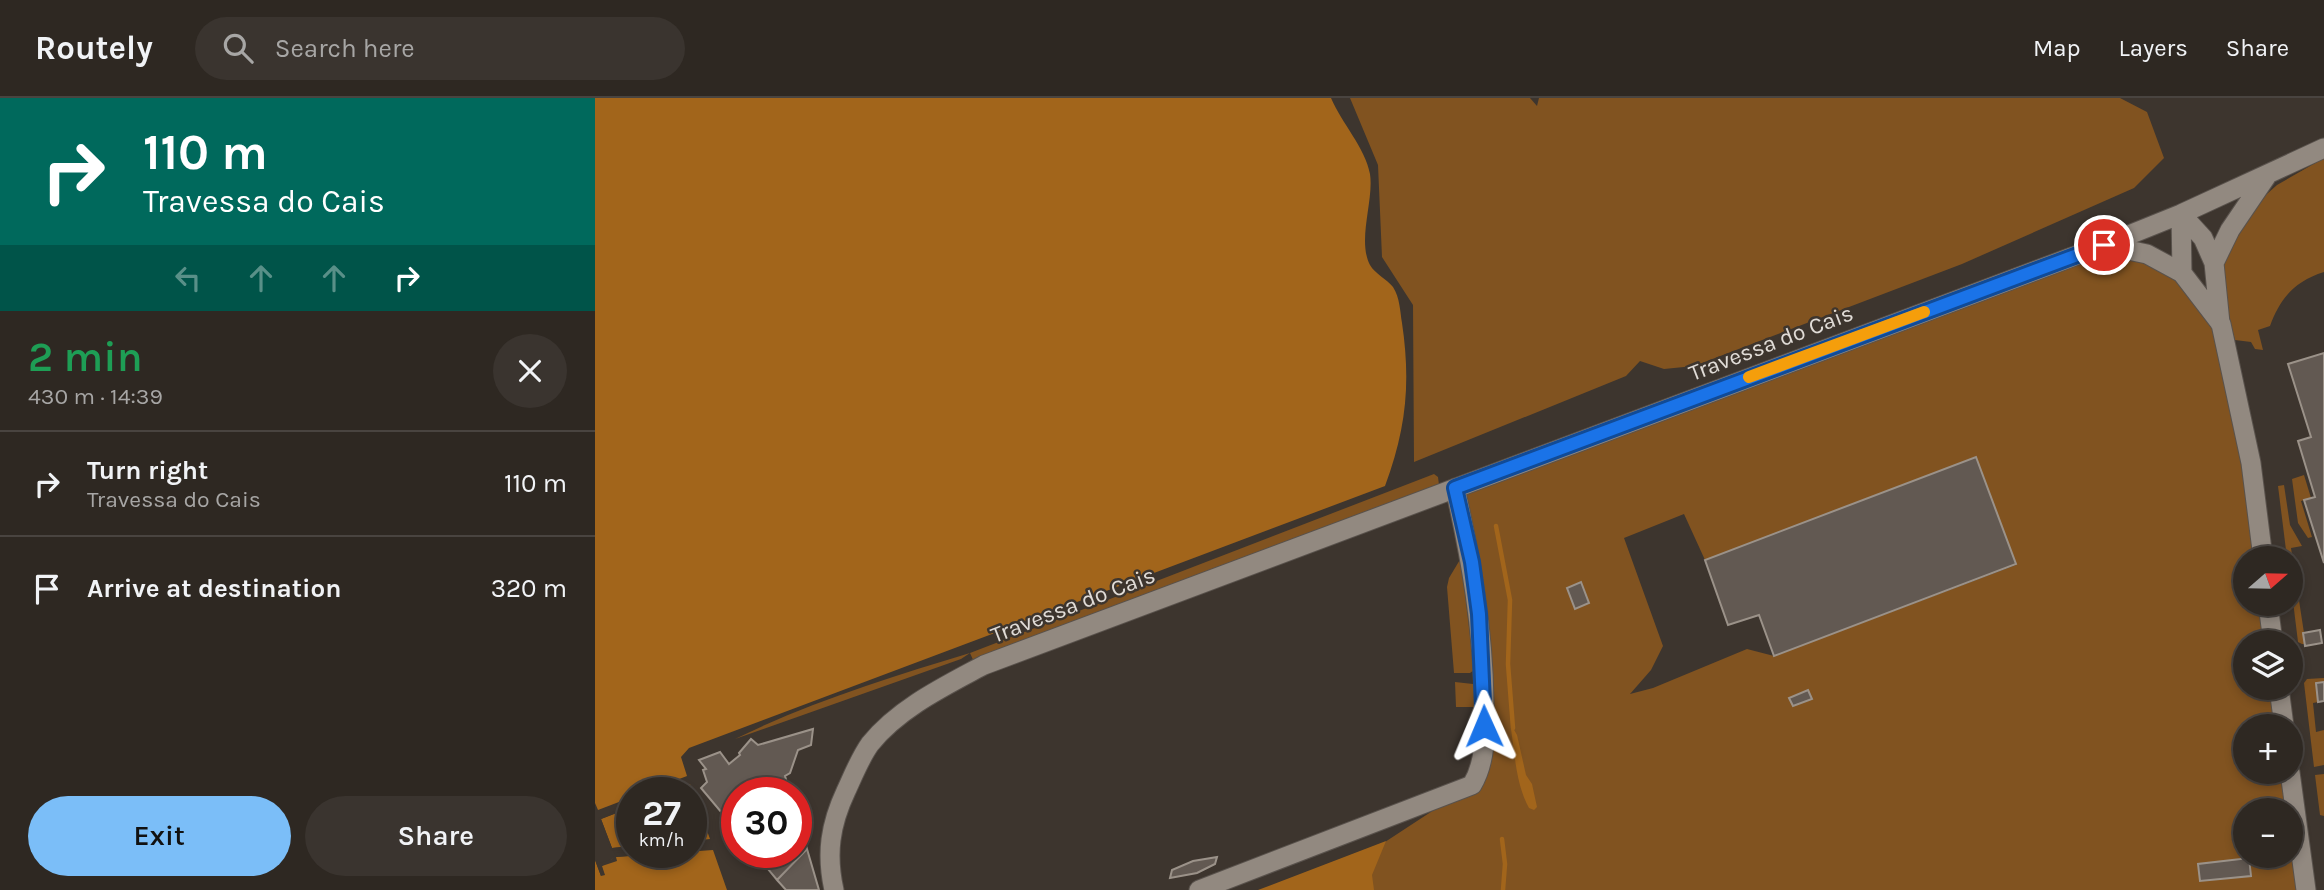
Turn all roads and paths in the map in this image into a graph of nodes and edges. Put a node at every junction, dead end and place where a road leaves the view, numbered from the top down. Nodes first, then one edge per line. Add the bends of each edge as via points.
1 (2324, 148) edge
2 (2266, 176) junction
3 (2181, 214) junction
4 (2104, 245) junction
5 (2214, 263) junction
6 (2182, 273) junction
7 (2221, 324) junction
8 (1455, 488) junction
9 (2261, 546) edge
10 (2292, 784) edge
11 (834, 890) edge
12 (1199, 890) edge
13 (2306, 890) edge

1 - 2 street, Travessa do Cais
2 - 3 street, Travessa do Cais
2 - 5 street
3 - 4 street, Travessa do Cais
3 - 5 street via 2203,238
3 - 6 street
4 - 6 street via 2147,254
4 - 8 street, Travessa do Cais
5 - 7 street
6 - 7 street
7 - 9 street via 2251,463
8 - 11 street, Travessa do Cais via 1014,653 922,701 870,744 850,781 830,836
8 - 12 street via 1472,562 1484,677 1480,773 1472,785
10 - 13 street

